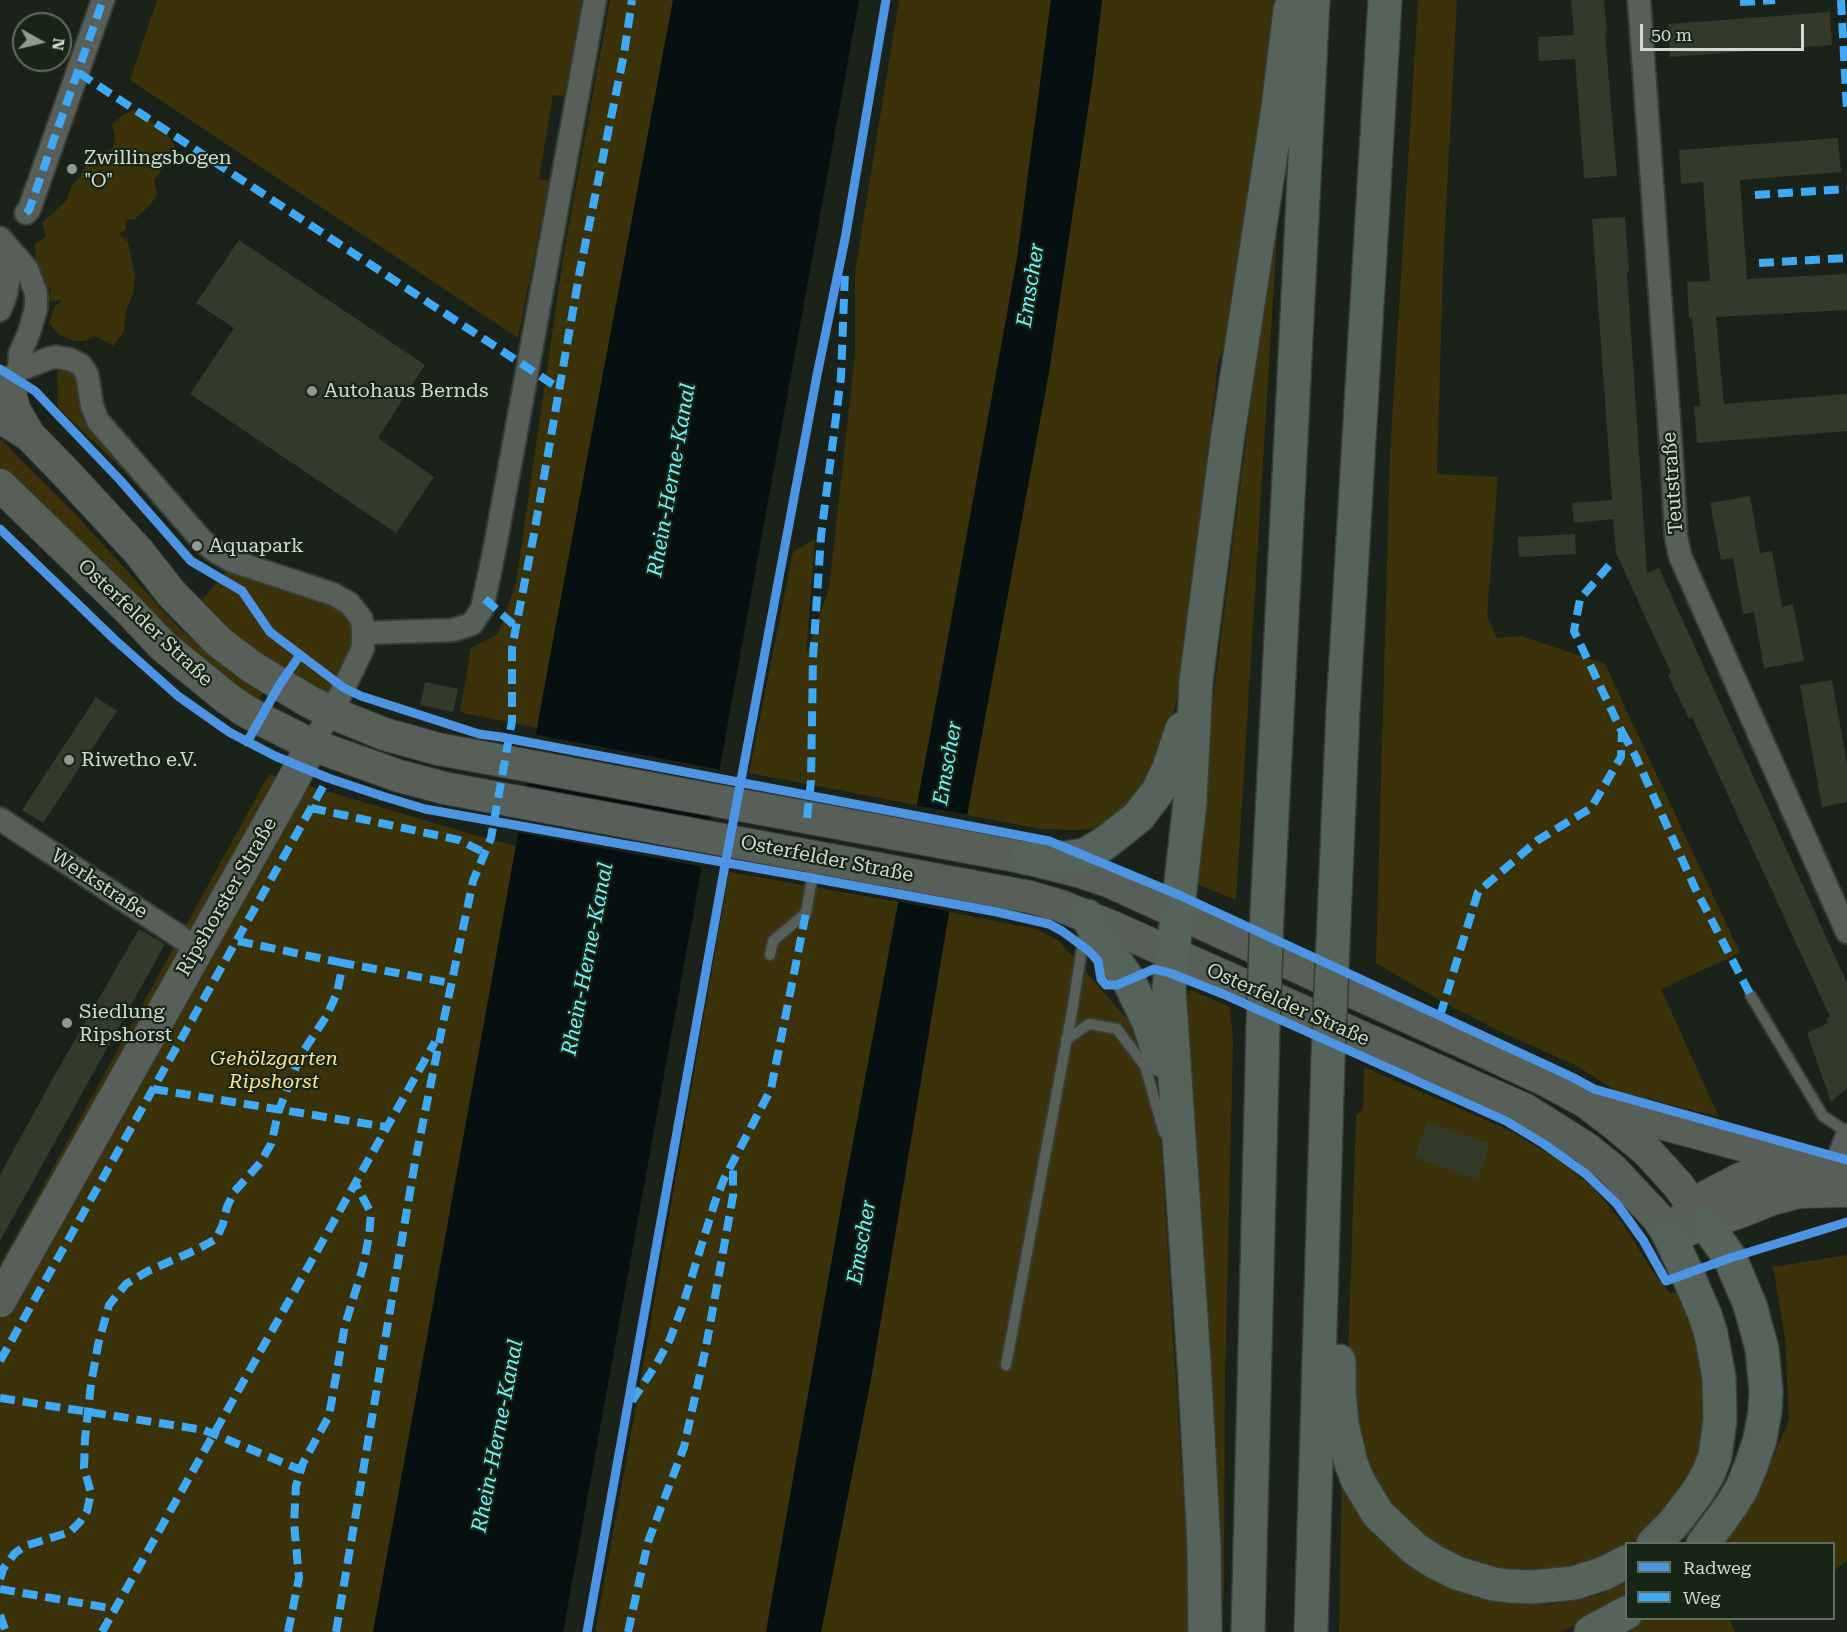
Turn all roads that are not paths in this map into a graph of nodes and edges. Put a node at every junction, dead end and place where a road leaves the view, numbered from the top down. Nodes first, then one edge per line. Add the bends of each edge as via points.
1 (103, 0) edge
2 (595, 0) edge
3 (1294, 0) edge
4 (1313, 0) edge
5 (1385, 0) edge
6 (1639, 0) edge
7 (26, 213) dead end
8 (2, 241) edge
9 (0, 310) edge
10 (9, 382) edge
11 (0, 417) edge
12 (29, 435) junction
13 (0, 485) edge
14 (364, 633) junction
15 (1196, 681) junction
16 (330, 712) junction
17 (312, 745) junction
18 (0, 819) edge
19 (815, 857) junction
20 (1017, 857) junction
21 (1177, 911) junction
22 (1087, 916) junction
23 (1847, 932) edge
24 (197, 948) junction
25 (1172, 954) junction
26 (770, 955) dead end
27 (1751, 996) dead end
28 (1066, 1040) junction
29 (1586, 1102) junction
30 (1176, 1108) junction
31 (1847, 1133) edge
32 (1164, 1140) dead end
33 (1801, 1167) junction
34 (1842, 1181) edge
35 (1700, 1215) junction
36 (1669, 1235) junction
37 (1321, 1264) junction
38 (1176, 1269) dead end
39 (0, 1301) edge
40 (1194, 1362) junction
41 (1006, 1365) dead end
42 (1655, 1542) edge
43 (1704, 1542) edge
44 (1625, 1562) edge
45 (1625, 1613) edge
46 (1205, 1632) edge
47 (1248, 1632) edge
48 (1311, 1632) edge
49 (1591, 1632) edge

1 - 7 street
2 - 14 street via 482,609 472,624 453,630
3 - 15 highway via 1227,441
4 - 47 highway, bridge via 1267,914
5 - 37 highway, bridge via 1343,710
6 - 23 street, Teutstraße via 1680,556
8 - 9 street via 10,269
8 - 10 street via 27,269 36,293 29,333
10 - 12 main road via 15,411
10 - 14 street via 56,357 81,365 87,374 98,421 213,550 232,561 343,599 360,618
11 - 12 main road, Osterfelder Straße
12 - 16 main road, Osterfelder Straße via 219,642 252,667
13 - 17 main road, Osterfelder Straße via 163,646 244,710
14 - 16 street via 363,648 354,669
15 - 20 highway via 1169,768 1158,791 1138,817 1085,855
15 - 21 highway via 1190,802
16 - 17 street, Ripshorster Straße
16 - 20 main road, Osterfelder Straße via 408,742
17 - 19 main road, Osterfelder Straße via 444,788
17 - 24 main road, Ripshorster Straße
18 - 24 street, Werkstraße
19 - 22 main road, Osterfelder Straße via 1046,901
19 - 26 lane via 806,913 773,942
20 - 21 main road, Osterfelder Straße via 1099,878
21 - 25 highway
21 - 29 main road, Osterfelder Straße
22 - 25 main road, Osterfelder Straße
22 - 28 lane
22 - 30 highway via 1128,979 1149,1023
24 - 39 main road, Ripshorster Straße
25 - 30 highway via 1168,988
25 - 36 main road, Osterfelder Straße via 1532,1114 1612,1169 1657,1216
27 - 31 lane via 1823,1116
28 - 32 lane via 1089,1024 1117,1029 1145,1066
28 - 41 lane
29 - 33 main road, Osterfelder Straße via 1764,1151
29 - 35 main road, Osterfelder Straße via 1647,1151
30 - 40 highway
31 - 34 street
33 - 34 main road, Osterfelder Straße
33 - 35 main road, Osterfelder Straße via 1769,1169 1740,1179 1709,1195
34 - 35 main road, Osterfelder Straße
35 - 36 main road, Osterfelder Straße
35 - 43 highway via 1730,1258 1750,1305 1762,1349 1766,1390 1760,1439 1751,1466 1731,1506
36 - 42 highway via 1711,1334 1719,1377 1720,1420 1715,1456 1699,1490
37 - 44 highway via 1339,1304 1339,1391 1351,1463 1366,1497 1391,1528 1433,1561 1493,1584 1564,1585 1590,1579
37 - 48 highway
38 - 40 lane
40 - 46 highway
45 - 49 highway

